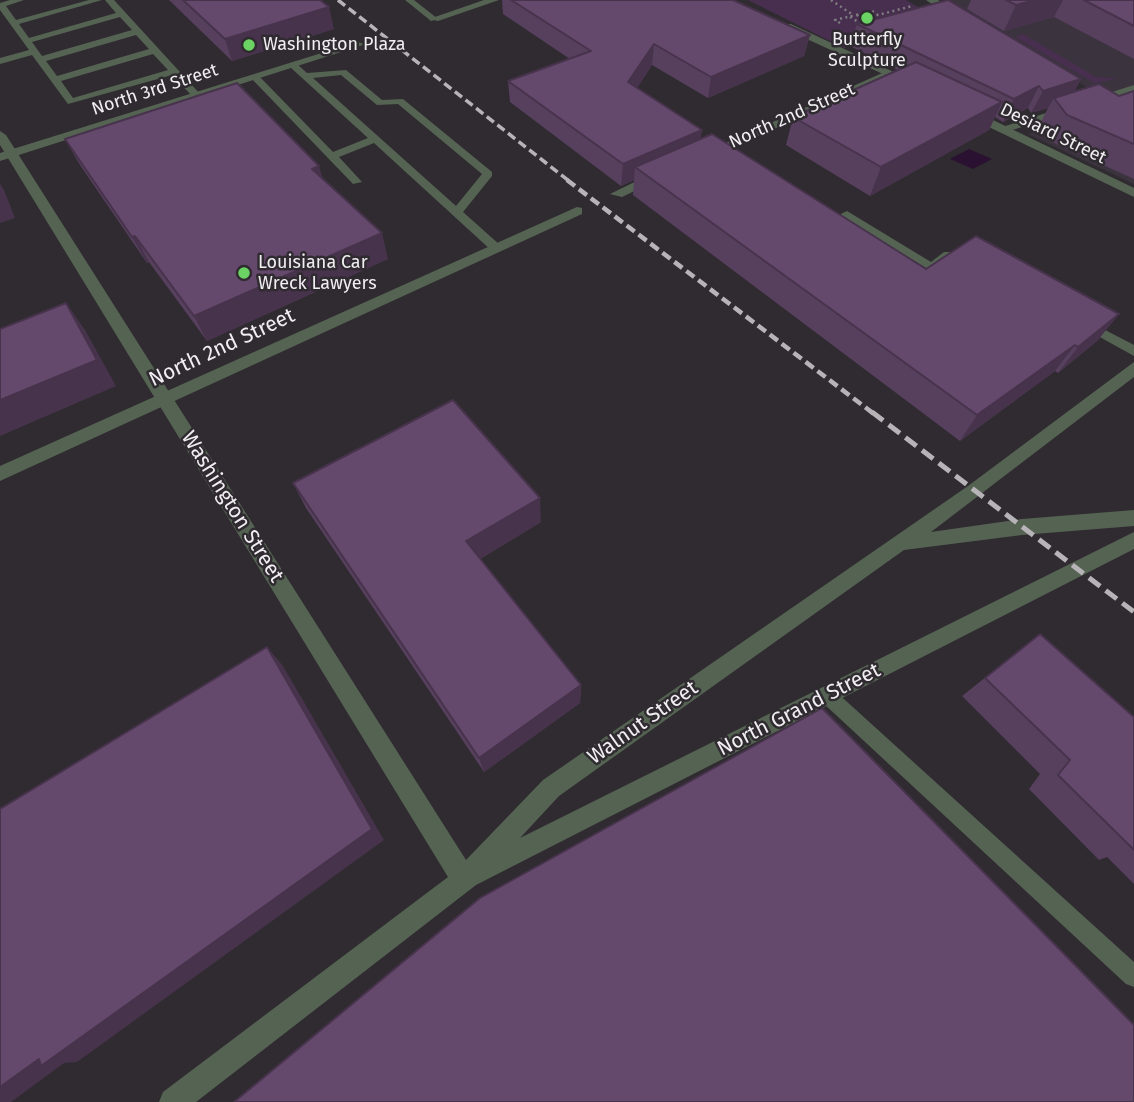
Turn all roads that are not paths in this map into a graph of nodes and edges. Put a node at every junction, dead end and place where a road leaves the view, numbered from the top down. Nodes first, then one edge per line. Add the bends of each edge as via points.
1 (20, 0) edge
2 (98, 0) edge
3 (109, 0) edge
4 (408, 0) edge
5 (494, 0) edge
6 (930, 0) edge
7 (1, 5) edge
8 (122, 14) junction
9 (435, 19) joint
10 (777, 22) edge
11 (14, 23) junction
12 (971, 25) edge
13 (139, 32) junction
14 (27, 41) junction
15 (361, 44) dead end
16 (156, 50) junction
17 (38, 55) junction
18 (0, 61) edge
19 (293, 65) junction
20 (175, 71) junction
21 (889, 73) junction
22 (306, 76) junction
23 (255, 77) junction
24 (55, 80) junction
25 (1134, 88) edge
26 (923, 90) edge
27 (1080, 93) edge
28 (196, 95) junction
29 (1093, 101) junction
30 (957, 107) edge
31 (1002, 129) junction
32 (0, 135) edge
33 (375, 139) junction
34 (6, 155) edge
35 (332, 156) junction
36 (707, 158) edge
37 (674, 169) edge
38 (357, 182) dead end
39 (1134, 193) edge
40 (617, 194) dead end
41 (577, 211) dead end
42 (457, 213) junction
43 (811, 219) edge
44 (496, 248) junction
45 (966, 258) edge
46 (1072, 316) edge
47 (1134, 351) edge
48 (1134, 368) edge
49 (165, 399) junction
50 (0, 474) edge
51 (1134, 519) edge
52 (1134, 540) edge
53 (894, 545) junction
54 (828, 695) junction
55 (464, 880) junction
56 (1134, 976) edge
57 (173, 1102) edge

1 - 7 lane
2 - 11 lane
3 - 8 lane
4 - 9 lane
5 - 9 street
6 - 12 street
7 - 11 lane
8 - 13 lane
8 - 14 lane
10 - 21 street
11 - 14 lane
13 - 16 lane
13 - 17 lane
14 - 17 lane
15 - 19 street, North 3rd Street
16 - 20 lane
16 - 24 lane
17 - 18 lane
17 - 24 lane
19 - 22 lane
19 - 23 street, North 3rd Street
20 - 24 lane via 71,102
20 - 28 lane
21 - 26 street
21 - 36 street, North 2nd Street
22 - 33 lane
22 - 42 lane via 344,72 380,103 400,101 488,174
23 - 28 street, North 3rd Street
23 - 35 lane
25 - 29 street
27 - 29 street
28 - 34 street, North 3rd Street
29 - 31 street
30 - 31 street, Desiard Street
31 - 39 street, Desiard Street
32 - 34 street, Washington Street
33 - 35 lane
33 - 42 lane
34 - 49 street, Washington Street
35 - 38 lane
37 - 40 street
41 - 44 street, North 2nd Street
42 - 44 lane
43 - 45 lane via 822,226 847,214 931,267 954,251
44 - 49 street, North 2nd Street
46 - 47 lane
48 - 53 street, Walnut Street via 974,491
49 - 50 street, North 2nd Street
49 - 55 street, Washington Street
51 - 53 street via 1010,528
52 - 54 street, North Grand Street
53 - 55 street, Walnut Street via 551,788
54 - 55 street, North Grand Street
54 - 56 lane
55 - 57 street, Walnut Street

